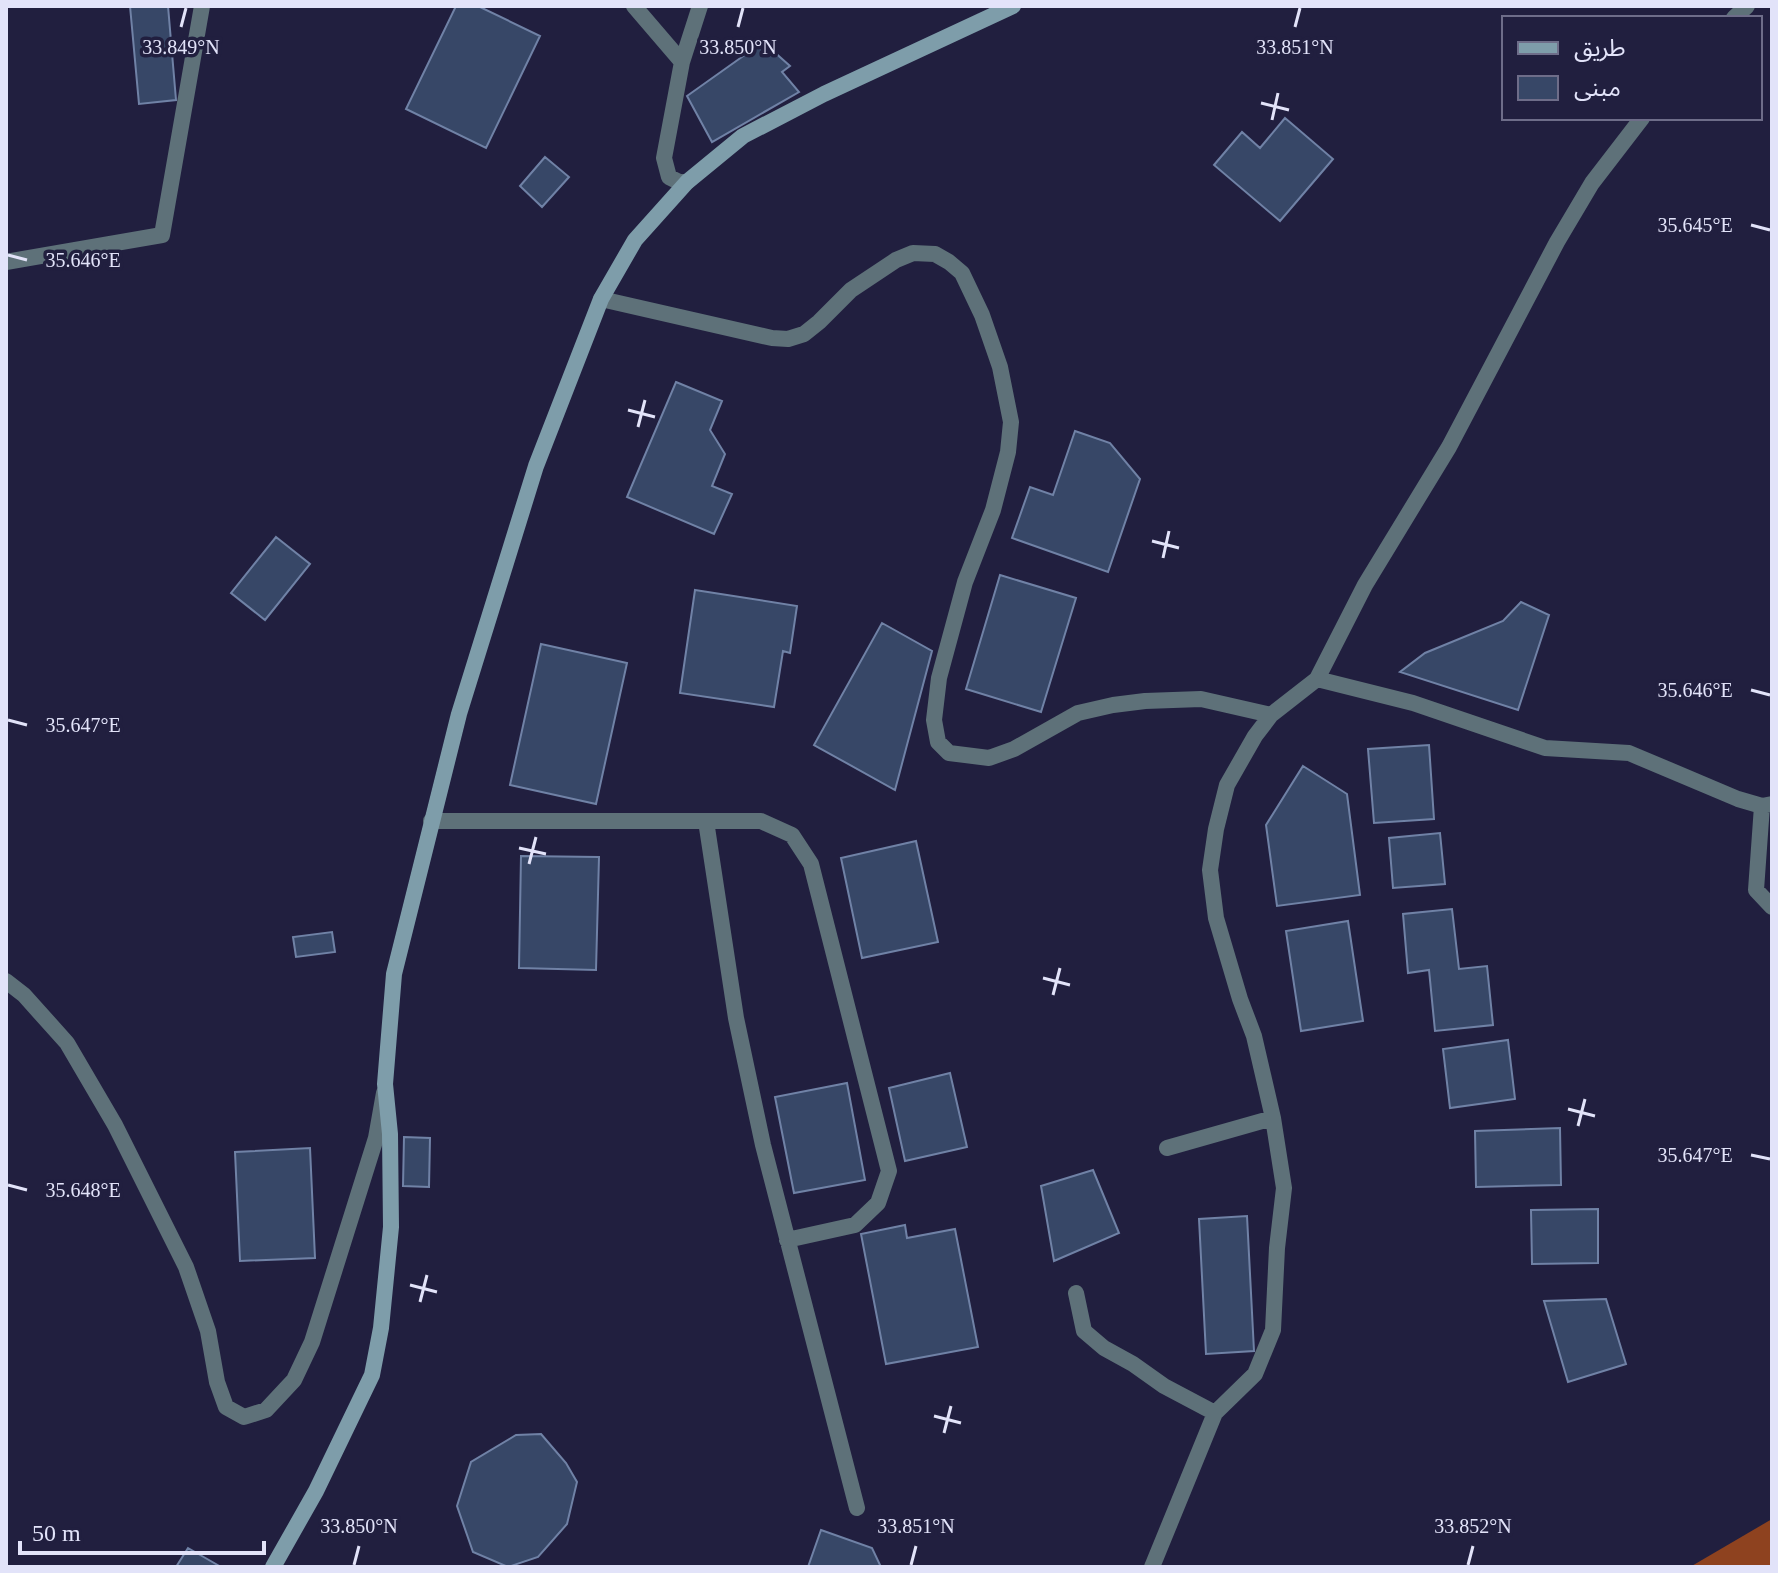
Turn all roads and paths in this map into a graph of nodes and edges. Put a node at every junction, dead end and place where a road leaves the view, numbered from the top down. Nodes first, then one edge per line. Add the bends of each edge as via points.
1 (202, 6) edge
2 (634, 6) edge
3 (700, 6) edge
4 (1013, 6) edge
5 (682, 62) junction
6 (1640, 120) edge
7 (687, 182) junction
8 (6, 262) edge
9 (601, 299) junction
10 (1317, 679) junction
11 (1271, 715) junction
12 (1767, 805) edge
13 (431, 821) junction
14 (706, 821) junction
15 (1772, 907) edge
16 (6, 981) edge
17 (385, 1084) junction
18 (1273, 1118) junction
19 (1167, 1148) dead end
20 (787, 1240) junction
21 (1076, 1293) dead end
22 (1215, 1413) junction
23 (857, 1508) dead end
24 (273, 1567) edge
25 (1152, 1567) edge

1 - 8 street via 162,235
2 - 5 street
3 - 5 street
4 - 7 main road via 743,136
5 - 7 street via 664,158 669,177
6 - 10 street via 1592,183 1557,242 1449,447 1365,585
7 - 9 main road via 635,240
9 - 11 street via 788,339 804,334 851,290 896,260 913,253 935,254 949,262 962,273 982,315 1011,422 993,510 965,582 939,678 934,720 938,742 949,753 989,758 1078,713 1145,701 1201,699
9 - 13 main road via 536,466
10 - 11 street
10 - 12 street via 1413,703 1545,748 1629,753 1708,788
11 - 18 street via 1227,785 1210,870 1216,918 1254,1036
12 - 15 street via 1756,890
13 - 14 street
13 - 17 main road via 394,974
14 - 20 street via 736,1018
14 - 20 street via 761,821 792,835 811,864 889,1171 878,1203 855,1225
16 - 17 street via 67,1043 115,1125 186,1267 226,1407 244,1417 266,1410 294,1380 312,1342 376,1138
17 - 24 main road via 391,1227 372,1375
18 - 19 street
18 - 22 street via 1284,1188 1273,1330 1255,1374
20 - 23 street
21 - 22 street via 1084,1331 1164,1386
22 - 25 street

